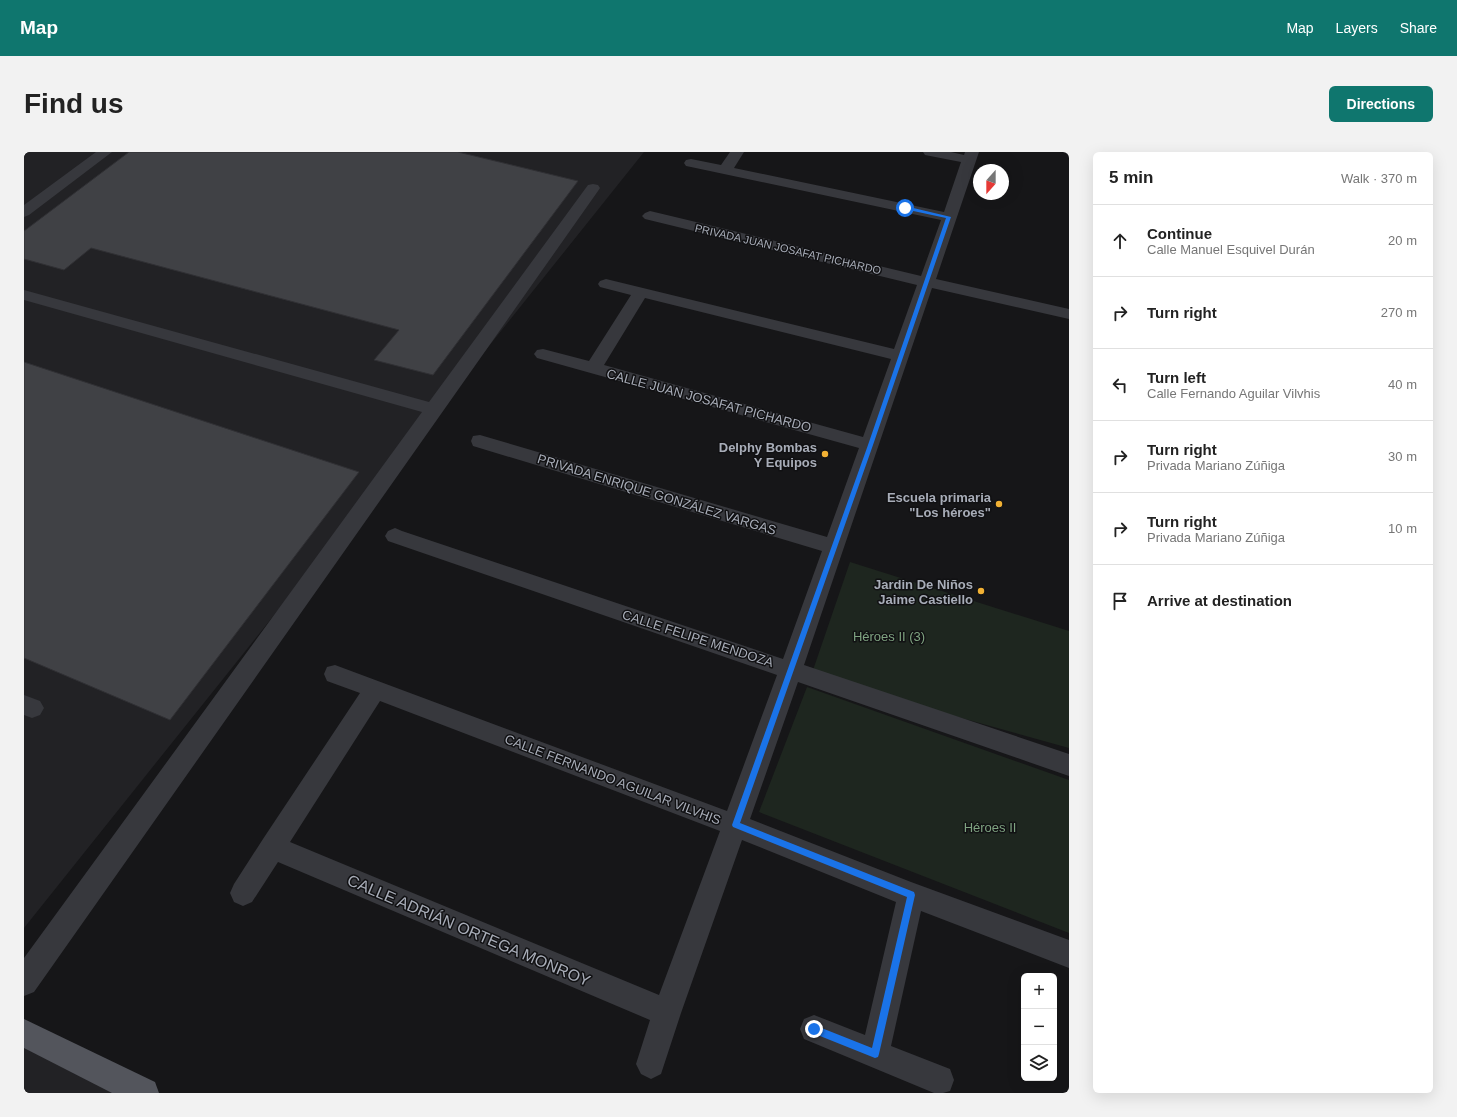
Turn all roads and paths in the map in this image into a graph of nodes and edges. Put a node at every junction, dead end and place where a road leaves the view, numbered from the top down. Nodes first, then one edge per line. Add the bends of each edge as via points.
1 (105, 152) edge
2 (737, 152) edge
3 (930, 152) edge
4 (971, 156) edge
5 (692, 163) dead end
6 (726, 169) junction
7 (593, 188) dead end
8 (24, 212) edge
9 (650, 216) dead end
10 (948, 217) junction
11 (926, 282) junction
12 (606, 284) dead end
13 (640, 293) junction
14 (24, 295) edge
15 (1069, 314) edge
16 (543, 354) dead end
17 (900, 356) junction
18 (593, 368) junction
19 (435, 410) junction
20 (480, 441) dead end
21 (870, 445) junction
22 (395, 536) dead end
23 (834, 547) junction
24 (791, 669) junction
25 (335, 674) dead end
26 (375, 690) junction
27 (1069, 765) edge
28 (735, 825) junction
29 (272, 847) junction
30 (243, 893) dead end
31 (911, 895) junction
32 (1069, 954) edge
33 (24, 982) edge
34 (667, 1014) junction
35 (814, 1029) dead end
36 (24, 1034) edge
37 (875, 1054) junction
38 (651, 1064) dead end
39 (939, 1080) dead end
40 (144, 1093) edge

1 - 8 street
2 - 6 street
3 - 4 street
4 - 10 street
5 - 6 street
6 - 10 street
7 - 19 street
9 - 11 street, PRIVADA JUAN JOSAFAT PICHARDO
10 - 11 street
11 - 15 street, PRIVADA JUAN JOSAFAT PICHARDO
11 - 17 street
12 - 13 street
13 - 17 street
13 - 18 street, CALLE JUAN JOSAFAT PICHARDO
14 - 19 street
16 - 18 street, CALLE JUAN JOSAFAT PICHARDO
17 - 21 street
18 - 21 street, CALLE JUAN JOSAFAT PICHARDO
19 - 33 street
20 - 23 street, PRIVADA ENRIQUE GONZÁLEZ VARGAS
21 - 23 street
22 - 24 street, CALLE FELIPE MENDOZA
23 - 24 street
24 - 27 street, CALLE FELIPE MENDOZA
24 - 28 street
25 - 26 street, CALLE FERNANDO AGUILAR VILVHIS
26 - 28 street, CALLE FERNANDO AGUILAR VILVHIS
26 - 29 street
28 - 31 street, CALLE FERNANDO AGUILAR VILVHIS
28 - 34 street
29 - 30 street
29 - 34 street, CALLE ADRIÁN ORTEGA MONROY
31 - 32 street, CALLE FERNANDO AGUILAR VILVHIS
31 - 37 street
34 - 38 street
35 - 37 street
36 - 40 main road
37 - 39 street

